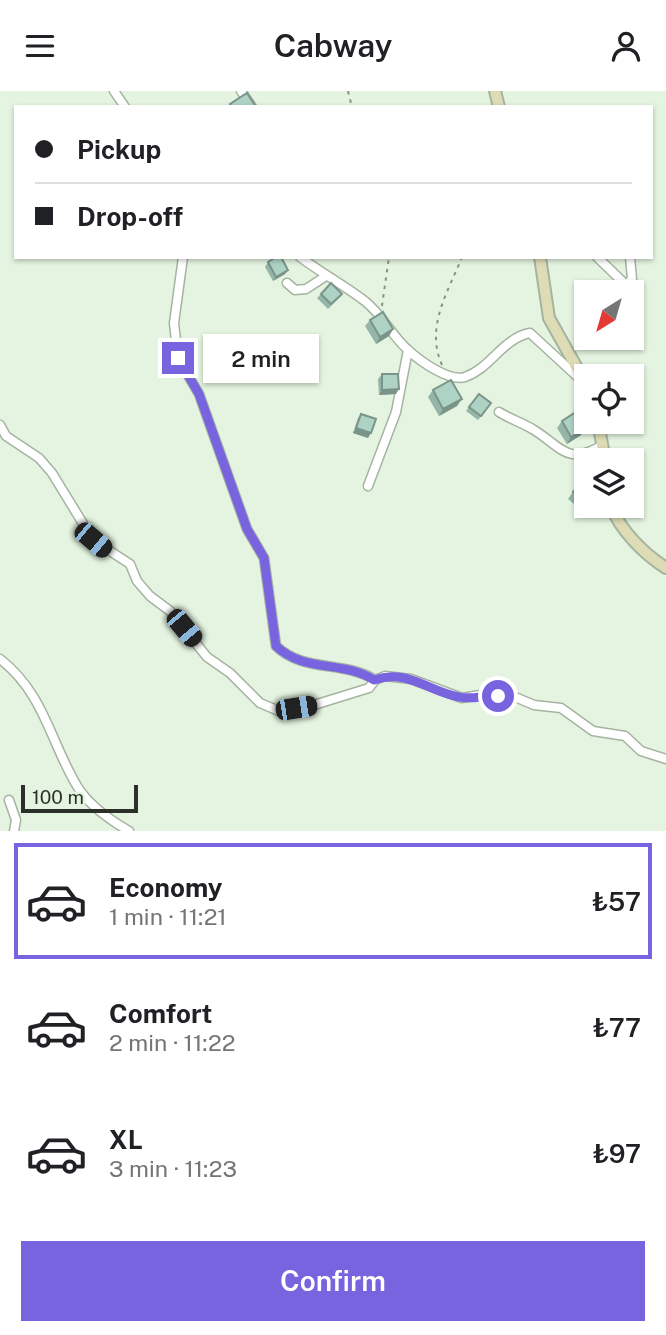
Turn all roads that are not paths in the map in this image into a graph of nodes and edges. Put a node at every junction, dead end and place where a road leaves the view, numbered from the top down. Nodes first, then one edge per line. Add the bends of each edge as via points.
1 (183, 259) edge
2 (303, 259) edge
3 (540, 259) edge
4 (599, 259) edge
5 (629, 259) edge
6 (327, 276) junction
7 (287, 283) dead end
8 (408, 350) junction
9 (575, 364) edge
10 (574, 373) edge
11 (499, 412) dead end
12 (0, 425) edge
13 (601, 434) edge
14 (603, 445) junction
15 (603, 448) edge
16 (368, 486) dead end
17 (618, 518) edge
18 (666, 568) edge
19 (0, 659) edge
20 (374, 680) junction
21 (666, 759) edge
22 (9, 800) dead end
23 (13, 831) edge
24 (129, 831) edge

1 - 20 street via 174,323 178,358 199,394 247,529 264,558 276,646 310,665 346,667
2 - 6 street
3 - 9 street via 549,318
4 - 5 street via 626,285 632,279
6 - 7 street via 306,289 295,290
6 - 8 street via 379,313
8 - 10 street via 446,375 461,378 483,369 510,342 530,333
8 - 16 street via 396,412
11 - 14 street via 567,454 583,454
12 - 20 street via 6,436 39,458 52,473 93,540 130,564 150,596 170,611 207,657 260,703 279,711 314,705 369,688
13 - 14 street
14 - 15 street
17 - 18 street via 645,552
19 - 24 street via 19,674 52,728 77,787 106,818
20 - 21 street via 385,676 411,679 462,698 515,697 534,705 556,706 587,729 625,736 641,751
22 - 23 street via 16,820

